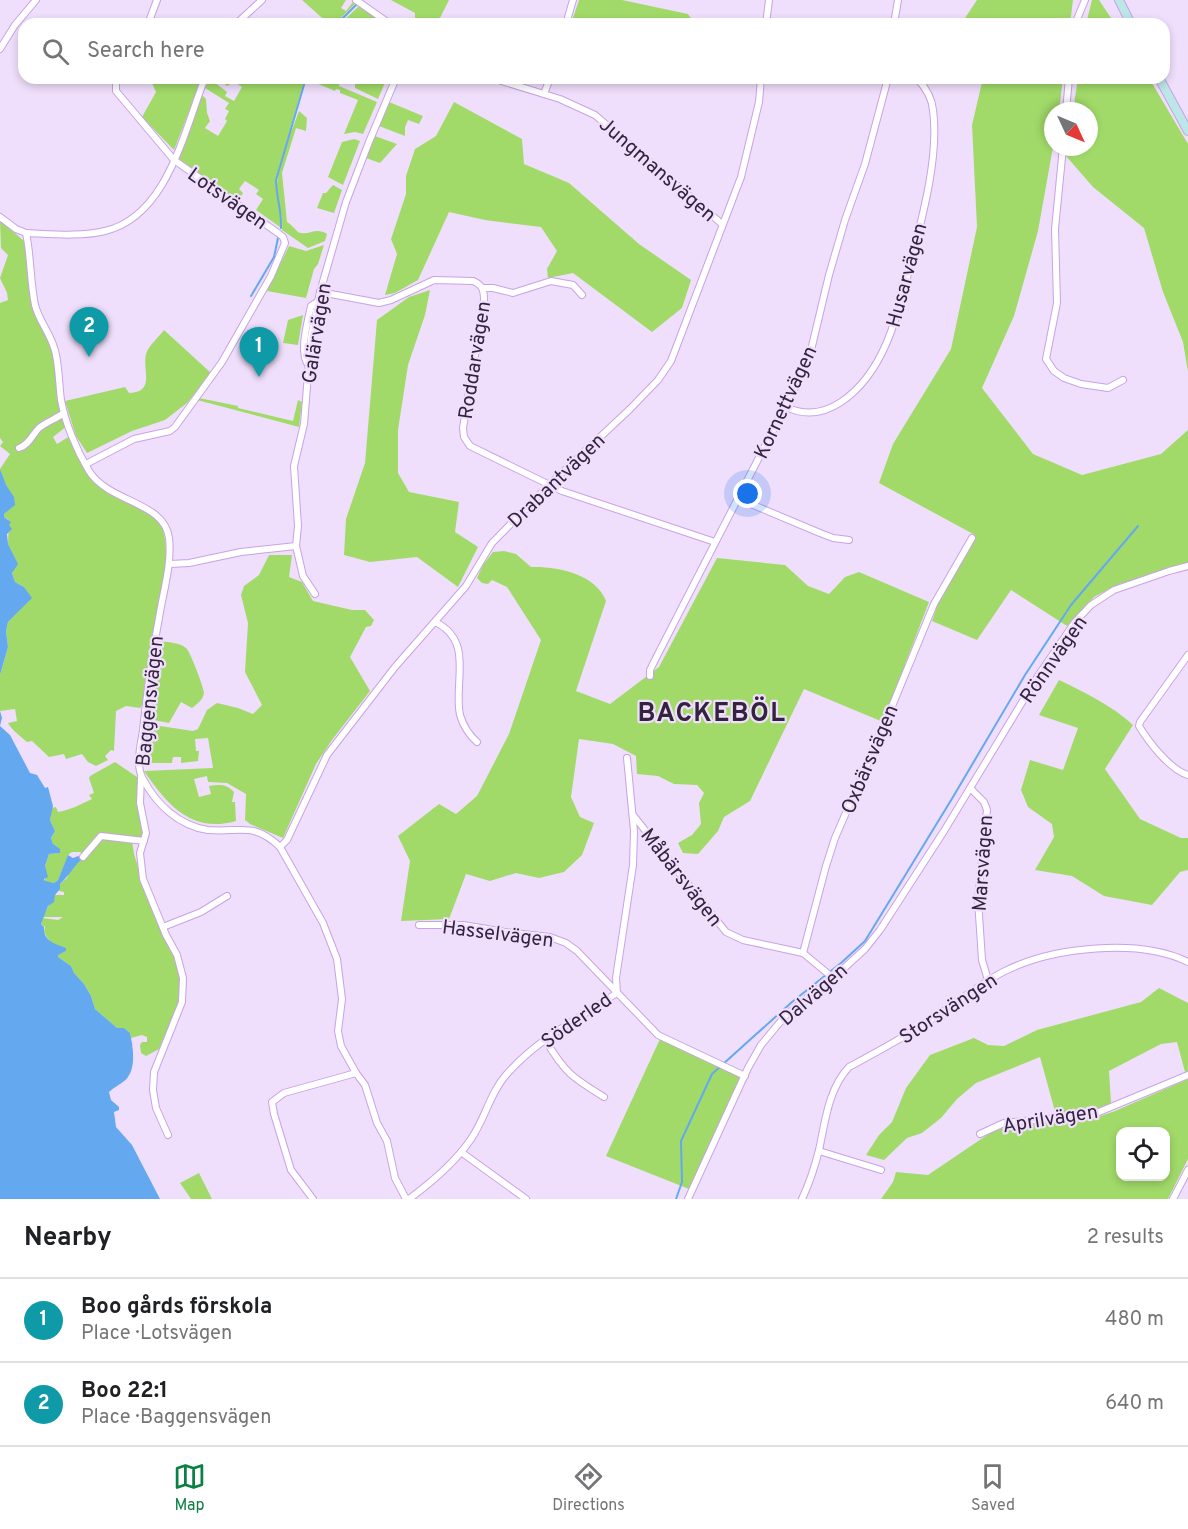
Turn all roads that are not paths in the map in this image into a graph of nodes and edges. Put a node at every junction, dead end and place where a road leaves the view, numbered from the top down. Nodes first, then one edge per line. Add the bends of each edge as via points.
1 (36, 0) edge
2 (157, 0) edge
3 (262, 0) edge
4 (356, 0) edge
5 (573, 0) edge
6 (769, 0) edge
7 (898, 0) edge
8 (1085, 0) edge
9 (1119, 0) edge
10 (21, 18) edge
11 (150, 18) edge
12 (242, 18) edge
13 (382, 18) edge
14 (568, 18) edge
15 (767, 18) edge
16 (895, 18) edge
17 (1078, 18) edge
18 (1128, 18) edge
19 (18, 21) edge
20 (0, 49) edge
21 (117, 84) edge
22 (203, 84) edge
23 (394, 84) edge
24 (512, 84) edge
25 (548, 84) edge
26 (760, 84) edge
27 (886, 84) edge
28 (922, 84) edge
29 (1068, 84) edge
30 (1162, 84) edge
31 (544, 94) junction
32 (1067, 102) edge
33 (1188, 131) edge
34 (1062, 156) edge
35 (174, 160) junction
36 (0, 217) edge
37 (722, 224) junction
38 (26, 233) junction
39 (483, 288) junction
40 (320, 292) junction
41 (582, 295) dead end
42 (1123, 380) dead end
43 (786, 407) junction
44 (64, 413) junction
45 (19, 448) dead end
46 (86, 464) junction
47 (549, 485) junction
48 (739, 499) junction
49 (972, 538) dead end
50 (849, 540) dead end
51 (715, 542) junction
52 (296, 546) junction
53 (170, 564) junction
54 (1188, 566) edge
55 (315, 594) dead end
56 (435, 622) junction
57 (1188, 655) edge
58 (650, 676) dead end
59 (477, 742) dead end
60 (627, 758) dead end
61 (1188, 775) edge
62 (141, 777) junction
63 (970, 788) junction
64 (961, 803) joint
65 (633, 815) junction
66 (144, 841) junction
67 (280, 847) junction
68 (83, 857) dead end
69 (227, 896) dead end
70 (419, 925) dead end
71 (163, 927) junction
72 (802, 953) junction
73 (1188, 962) edge
74 (832, 977) junction
75 (988, 980) junction
76 (617, 993) junction
77 (546, 1041) junction
78 (356, 1073) junction
79 (1188, 1075) edge
80 (745, 1076) junction
81 (604, 1097) dead end
82 (980, 1134) dead end
83 (168, 1136) dead end
84 (819, 1151) junction
85 (461, 1152) junction
86 (881, 1170) dead end
87 (1188, 1170) edge
88 (313, 1199) edge
89 (408, 1199) edge
90 (526, 1199) edge
91 (688, 1199) edge
92 (802, 1199) edge
93 (1173, 1199) edge

1 - 10 street
2 - 11 street
3 - 12 street
4 - 13 street
5 - 14 street
6 - 15 street
7 - 16 street
8 - 17 street
9 - 18 street
19 - 20 street
21 - 35 street, Lotsvägen via 120,97
22 - 35 street
23 - 40 street, Galärvägen via 350,191
24 - 31 street, Jungmansvägen
25 - 31 street
26 - 37 street, Drabantvägen via 741,177
27 - 43 street, Kornettvägen via 829,275 812,346
28 - 43 street, Husarvägen via 933,110 933,148 920,227 890,334 872,368 848,398 818,412 799,413
29 - 32 street
30 - 33 street
31 - 37 street, Jungmansvägen via 603,120
34 - 42 street via 1055,229 1057,303 1046,359 1058,374 1081,384 1108,388
35 - 38 street via 153,198 116,227 91,233
35 - 46 street, Lotsvägen via 278,233 284,248 222,362 175,427 134,439
36 - 38 street
37 - 47 street, Drabantvägen via 672,361 630,409
38 - 44 street, Baggensvägen via 35,304 55,350
39 - 40 street, Roddarvägen via 473,281 434,280 379,303
39 - 41 street via 513,293 551,280 573,285
39 - 47 street, Roddarvägen via 464,437 476,450
40 - 52 street, Galärvägen via 304,424 294,466
43 - 48 street, Kornettvägen
44 - 45 street
44 - 46 street, Baggensvägen
46 - 53 street, Baggensvägen via 95,478 116,494 164,521
47 - 51 street, Roddarvägen
47 - 56 street, Drabantvägen via 492,543 466,586
48 - 50 street via 826,536
48 - 51 street, Kornettvägen
49 - 72 street, Oxbärsvägen via 934,604 835,838
51 - 58 street, Kornettvägen
52 - 53 street
52 - 55 street, Galärvägen via 303,576
53 - 62 street, Baggensvägen via 155,639
54 - 63 street, Rönnvägen via 1114,590 1081,616 1054,650
56 - 59 street via 444,626 458,648 460,714
56 - 67 street, Drabantvägen via 327,755 287,840
57 - 61 street via 1139,726 1158,751
60 - 65 street, Söderled
62 - 66 street
62 - 67 street, Baggensvägen via 165,808 184,823 207,830 247,829
63 - 64 street, Rönnvägen
63 - 75 street, Marsvägen via 987,810 978,900 982,960
64 - 74 street, Dalvägen via 880,930 865,949
65 - 72 street, Måbärsvägen via 726,932 743,940
65 - 76 street, Söderled via 633,865
66 - 68 street via 101,836
66 - 71 street via 140,853 143,879
67 - 78 street via 323,923 337,959 342,999 339,1038
69 - 71 street via 201,912
70 - 76 street, Hasselvägen via 463,925 558,939 577,951
71 - 83 street via 183,978 182,1002 154,1072 156,1108
72 - 74 street
73 - 75 street, Storsvängen via 1145,948 1076,950 1008,970
74 - 80 street, Dalvägen via 778,1023 761,1044
75 - 84 street, Storsvängen via 908,1035 849,1067 831,1099
76 - 77 street, Söderled
76 - 80 street, Hasselvägen via 658,1035
77 - 81 street via 570,1075
77 - 85 street, Söderled via 521,1059 503,1079
78 - 88 street via 284,1093 272,1102 291,1170
78 - 89 street via 387,1141 395,1178
79 - 82 street, Aprilvägen via 1094,1114 1004,1123
80 - 91 street, Dalvägen
84 - 86 street
84 - 92 street, Storsvängen
85 - 89 street, Söderled via 438,1177
85 - 90 street
87 - 93 street

